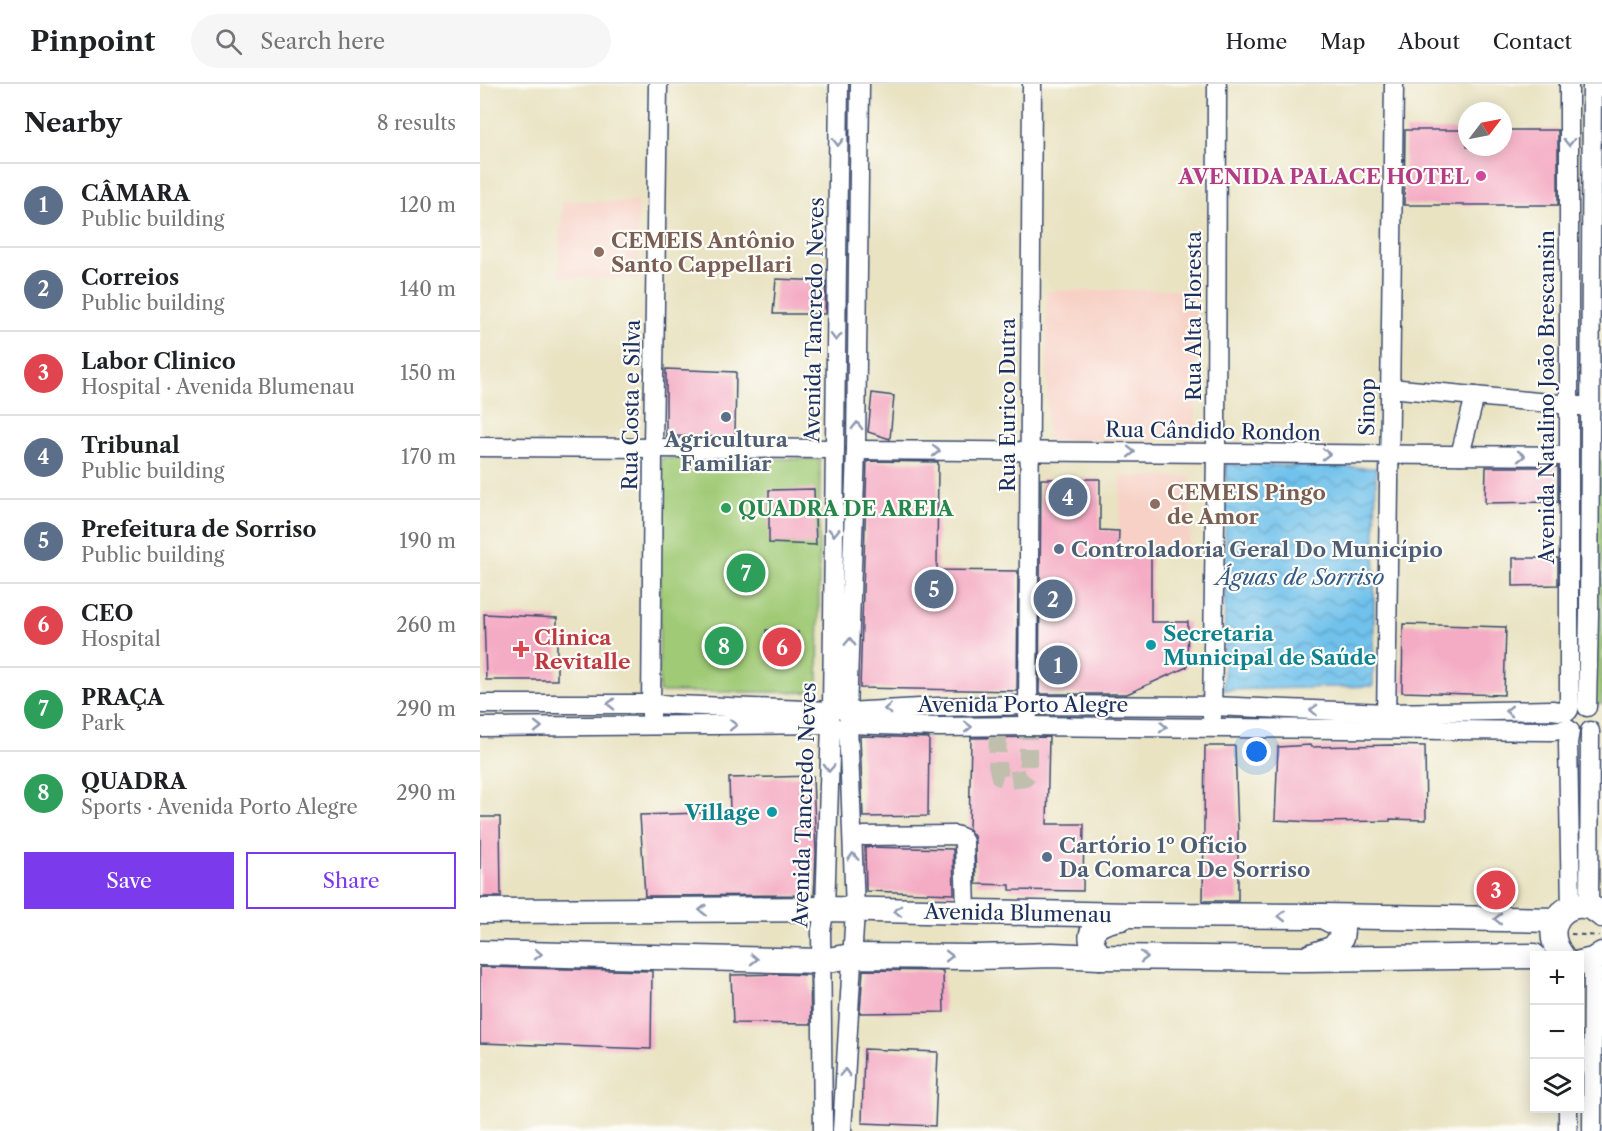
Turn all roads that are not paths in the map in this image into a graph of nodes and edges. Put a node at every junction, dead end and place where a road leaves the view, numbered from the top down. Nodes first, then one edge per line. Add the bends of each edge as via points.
1 (658, 84) edge
2 (839, 84) edge
3 (860, 84) edge
4 (1032, 84) edge
5 (1217, 84) edge
6 (1394, 84) edge
7 (1569, 84) edge
8 (1593, 84) edge
9 (1390, 388) junction
10 (1475, 396) junction
11 (1568, 405) junction
12 (1591, 406) junction
13 (480, 447) edge
14 (652, 448) junction
15 (835, 449) junction
16 (856, 450) junction
17 (1030, 452) junction
18 (1216, 453) junction
19 (1389, 455) junction
20 (1460, 455) junction
21 (1568, 456) junction
22 (1596, 457) edge
23 (480, 704) edge
24 (651, 704) junction
25 (1028, 705) junction
26 (1212, 706) junction
27 (938, 707) junction
28 (1594, 709) edge
29 (839, 718) junction
30 (1569, 720) junction
31 (1386, 722) junction
32 (652, 726) junction
33 (480, 727) edge
34 (939, 727) junction
35 (1212, 728) junction
36 (1594, 730) edge
37 (1028, 731) junction
38 (864, 836) dead end
39 (825, 909) junction
40 (855, 910) junction
41 (480, 912) edge
42 (966, 912) junction
43 (1580, 912) edge
44 (1132, 915) junction
45 (1322, 916) junction
46 (1559, 951) edge
47 (480, 953) edge
48 (851, 956) junction
49 (1530, 956) edge
50 (1100, 957) junction
51 (1303, 959) junction
52 (1591, 959) edge
53 (822, 961) junction
54 (1568, 1113) edge
55 (823, 1131) edge
56 (828, 1131) edge
57 (837, 1131) edge
58 (842, 1131) edge
59 (1568, 1131) edge
60 (1575, 1131) edge
61 (1586, 1131) edge
62 (1592, 1131) edge

1 - 14 street, Rua Costa e Silva
2 -> 15 street, Avenida Tancredo Neves
16 -> 3 street, Avenida Tancredo Neves
4 - 17 street, Rua Eurico Dutra
5 - 18 street, Rua Alta Floresta
6 - 9 street, Sinop
7 -> 11 street, Avenida Natalino João Brescansin
8 - 12 street, Avenida Natalino João Brescansin
9 - 10 street
9 - 19 street, Sinop
10 - 11 street
10 - 20 street
11 - 12 street
11 - 21 street, Avenida Natalino João Brescansin
12 - 22 street, Avenida Natalino João Brescansin
13 - 14 street
14 - 15 street
14 - 24 street, Rua Costa e Silva
15 -> 29 street, Avenida Tancredo Neves
16 -> 17 street, Rua Cândido Rondon
29 -> 16 street, Avenida Tancredo Neves
17 -> 18 street, Rua Cândido Rondon
17 - 25 street, Rua Eurico Dutra
18 -> 19 street, Rua Cândido Rondon
18 - 26 street, Rua Alta Floresta
19 - 20 street, Rua Cândido Rondon
19 - 31 street, Sinop
20 -> 21 street, Rua Cândido Rondon
21 - 30 street, Avenida Natalino João Brescansin
22 - 28 street, Avenida Natalino João Brescansin
24 -> 23 street, Avenida Porto Alegre
24 - 29 street, Avenida Porto Alegre
24 - 32 street, Rua Costa e Silva
25 - 26 street, Avenida Porto Alegre
25 - 27 street, Avenida Porto Alegre
25 - 37 street, Rua Eurico Dutra
31 -> 26 street, Avenida Porto Alegre
26 - 35 street, Rua Alta Floresta
27 -> 29 street, Avenida Porto Alegre
27 - 34 street
28 - 30 street via 1576,705
28 - 36 street
32 -> 29 street, Avenida Porto Alegre
29 - 34 street, Avenida Porto Alegre
29 -> 39 street, Avenida Tancredo Neves
40 -> 29 street, Avenida Tancredo Neves
30 - 31 street, Avenida Porto Alegre via 1552,731
30 - 36 street via 1578,735
30 - 43 street, Avenida Natalino João Brescansin
31 - 35 street, Avenida Porto Alegre
33 -> 32 street, Avenida Porto Alegre
34 -> 37 street, Avenida Porto Alegre
37 -> 35 street, Avenida Porto Alegre
36 - 43 street
38 - 42 street via 961,837
39 - 40 main road, Avenida Blumenau
39 -> 41 main road, Avenida Blumenau
39 - 53 street, Avenida Tancredo Neves
42 -> 40 main road, Avenida Blumenau
40 - 48 street, Avenida Tancredo Neves
42 - 44 main road, Avenida Blumenau
43 -> 45 main road, Avenida Blumenau
43 - 46 main road via 1553,929
45 -> 44 main road, Avenida Blumenau
44 - 50 main road via 1095,928 1092,944
45 - 51 main road via 1338,924 1341,938 1334,948
47 -> 53 main road, Avenida Blumenau
48 -> 50 main road, Avenida Blumenau
48 - 53 main road, Avenida Blumenau
58 -> 48 street, Avenida Tancredo Neves
49 - 51 main road, Avenida Blumenau
50 -> 51 main road, Avenida Blumenau
52 - 62 street
53 - 55 street, Avenida Tancredo Neves
54 - 59 street
56 - 57 street
60 - 61 street

